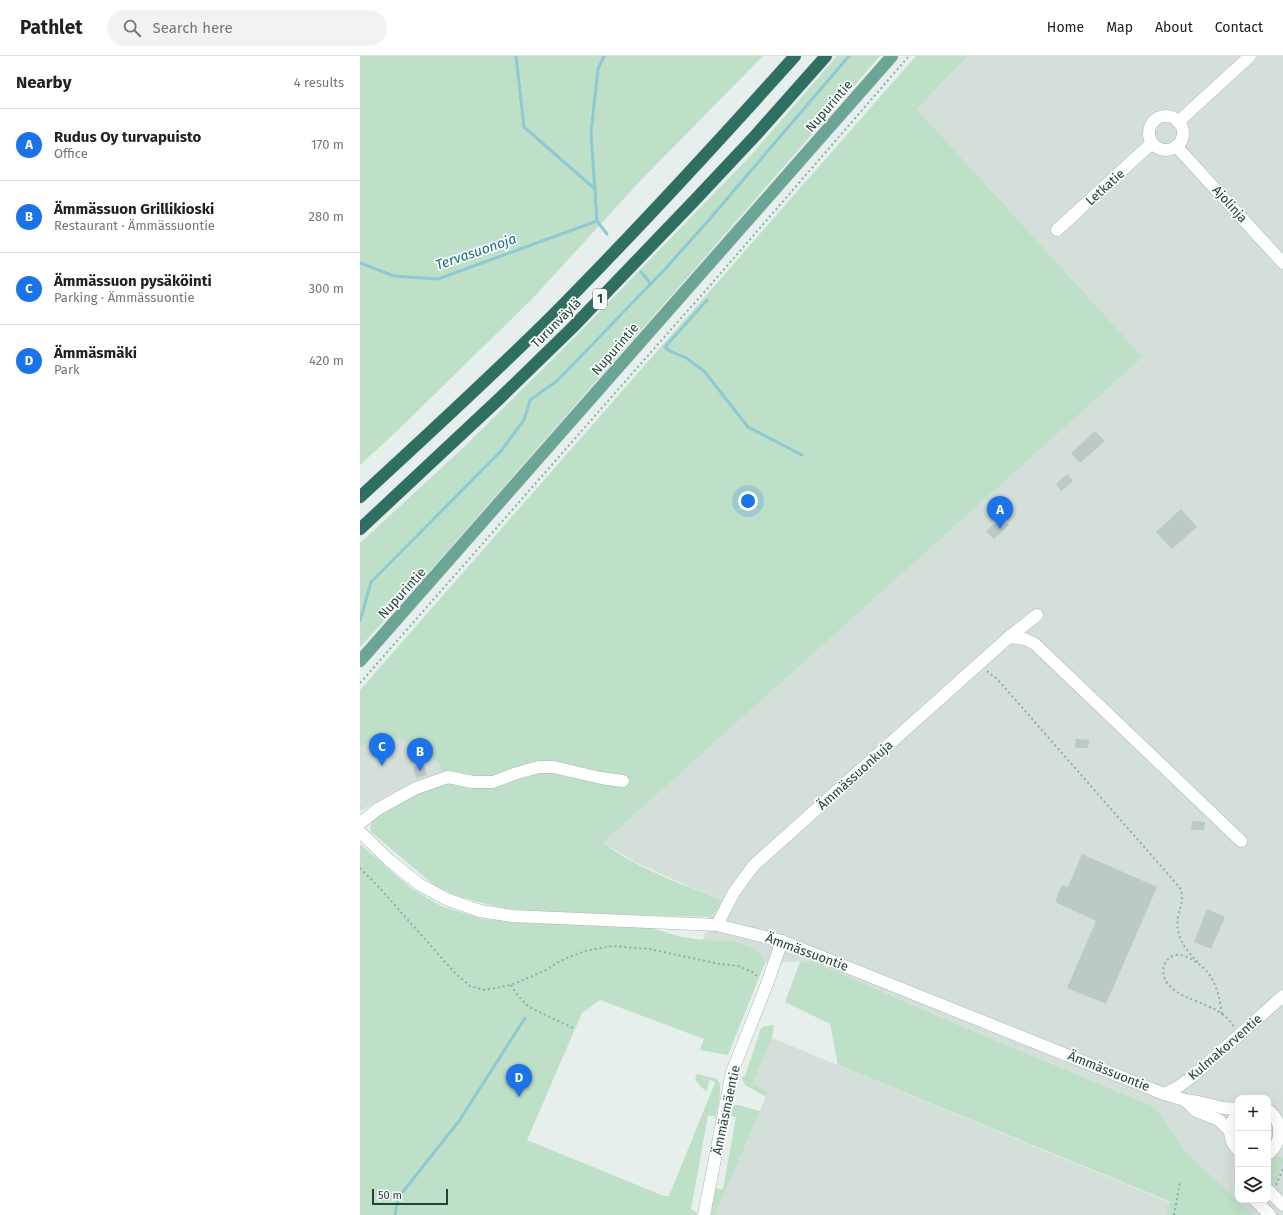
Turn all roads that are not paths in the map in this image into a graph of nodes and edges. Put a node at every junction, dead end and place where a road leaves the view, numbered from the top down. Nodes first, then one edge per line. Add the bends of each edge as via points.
1 (795, 56) edge
2 (826, 56) edge
3 (892, 56) edge
4 (1250, 56) edge
5 (1178, 122) junction
6 (1152, 144) junction
7 (1176, 146) junction
8 (1057, 230) dead end
9 (1283, 263) edge
10 (360, 497) edge
11 (360, 529) edge
12 (1037, 614) dead end
13 (1009, 637) junction
14 (360, 661) edge
15 (623, 781) dead end
16 (360, 822) edge
17 (360, 832) edge
18 (1242, 841) dead end
19 (717, 925) junction
20 (782, 941) junction
21 (1283, 996) edge
22 (1164, 1094) junction
23 (1185, 1100) junction
24 (1235, 1109) edge
25 (1275, 1110) edge
26 (1235, 1117) edge
27 (1230, 1131) junction
28 (1282, 1132) edge
29 (1235, 1147) edge
30 (1275, 1151) edge
31 (1271, 1193) edge
32 (1258, 1203) edge
33 (1283, 1204) edge
34 (704, 1215) edge
35 (1270, 1215) edge

1 - 10 highway, Turunväylä / 1 via 677,185 557,310
2 - 11 highway, Turunväylä / 1 via 760,131 582,317
3 - 14 main road, Nupurintie
4 - 5 street
5 - 6 street via 1166,116 1156,119 1148,133
5 - 7 street via 1183,135
6 - 7 street via 1167,150
6 - 8 street, Letkatie
7 - 9 street, Ajolinja
12 - 13 street, Ämmässuonkuja
13 - 18 street via 1025,639 1035,644
13 - 19 street, Ämmässuonkuja via 754,866 734,892
15 - 16 street via 546,767 517,773 493,782 473,782 448,777 416,788
17 - 19 street, Ämmässuontie via 419,884 446,899 480,911 512,916
19 - 20 street, Ämmässuontie
20 - 22 street, Ämmässuontie
20 - 34 street, Ämmäsmäentie via 732,1072
21 - 22 street, Kulmakorventie via 1194,1076
22 - 23 street, Ämmässuontie
23 - 24 street, Ämmässuontie
23 - 27 street, Ämmässuontie via 1196,1111 1219,1120
25 - 28 street
26 - 27 street
27 - 29 street
28 - 30 street
31 - 33 street
32 - 35 street

